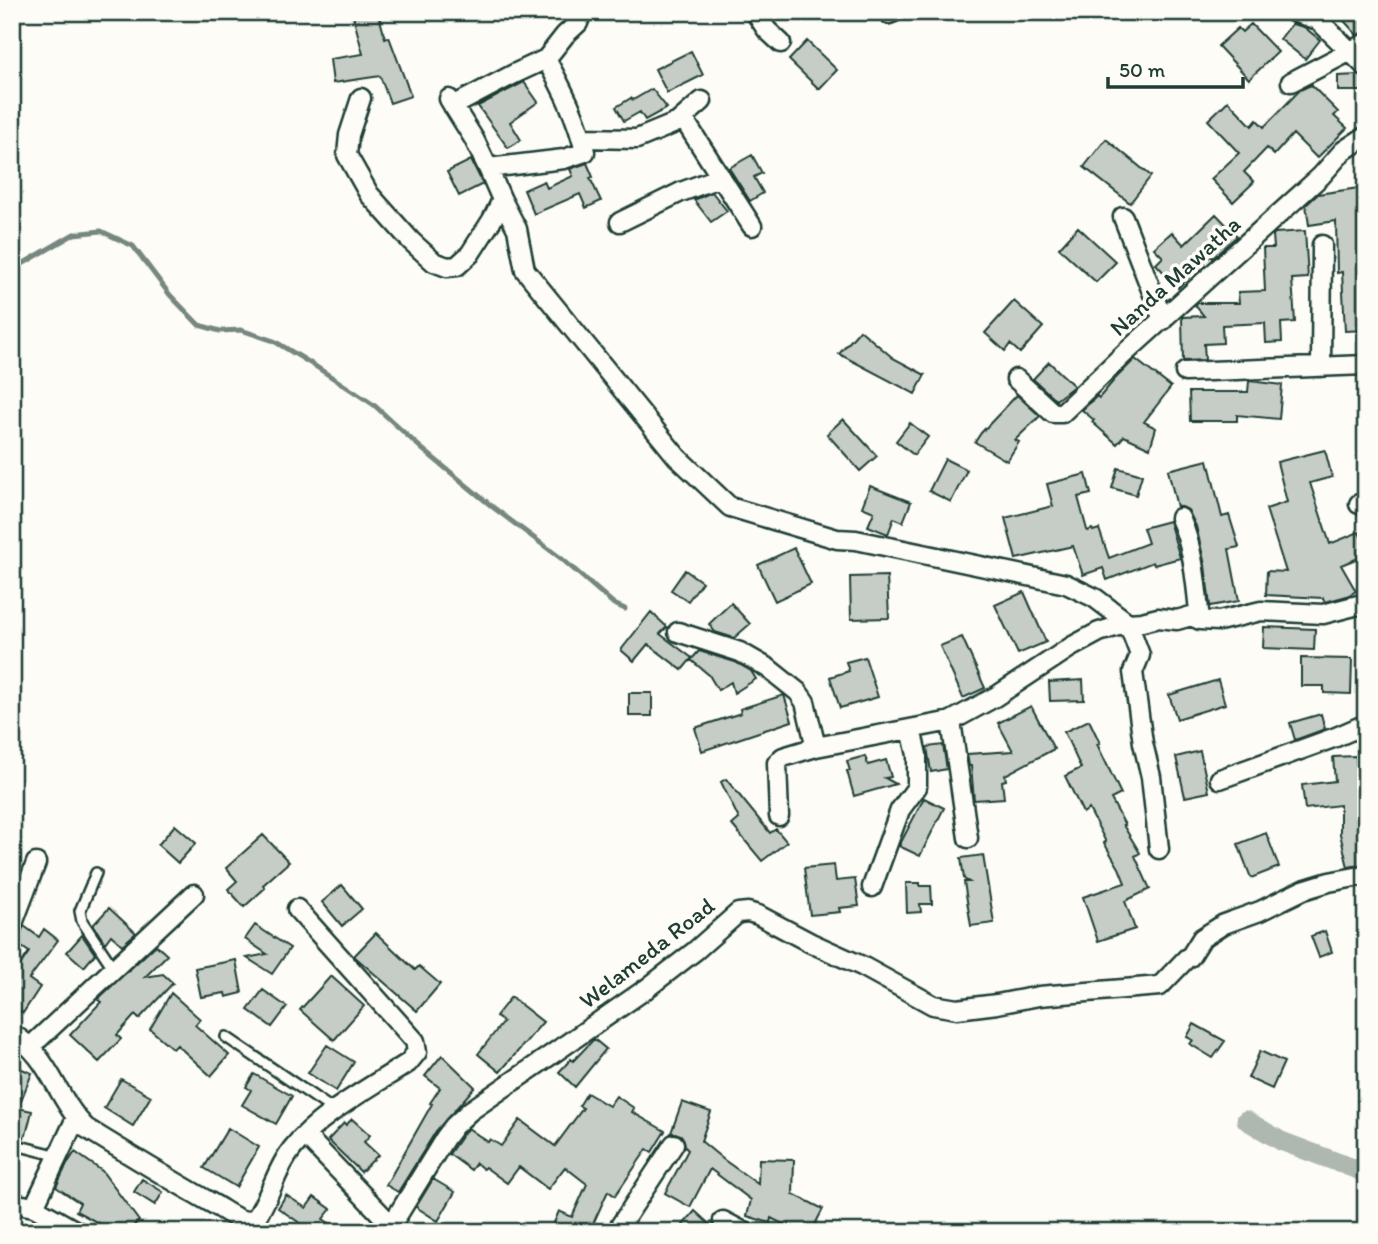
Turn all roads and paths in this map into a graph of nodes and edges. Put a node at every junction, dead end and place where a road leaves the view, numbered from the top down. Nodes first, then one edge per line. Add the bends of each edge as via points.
1 (582, 12) edge
2 (755, 12) edge
3 (887, 12) edge
4 (894, 12) edge
5 (1293, 12) edge
6 (1319, 16) edge
7 (781, 43) dead end
8 (1366, 43) edge
9 (1349, 51) junction
10 (546, 59) junction
11 (1366, 67) edge
12 (1291, 82) dead end
13 (361, 98) dead end
14 (702, 102) dead end
15 (683, 118) junction
16 (1366, 121) edge
17 (1366, 136) edge
18 (582, 138) junction
19 (1348, 148) junction
20 (488, 168) junction
21 (721, 177) junction
22 (502, 200) junction
23 (1123, 217) dead end
24 (620, 222) dead end
25 (752, 226) dead end
26 (1322, 245) dead end
27 (1163, 320) junction
28 (1366, 365) edge
29 (1321, 367) junction
30 (1185, 372) dead end
31 (1016, 379) dead end
32 (1180, 518) dead end
33 (1366, 603) edge
34 (1200, 620) junction
35 (1128, 623) junction
36 (678, 632) dead end
37 (951, 721) junction
38 (1366, 724) edge
39 (911, 729) junction
40 (816, 747) junction
41 (1220, 779) dead end
42 (779, 816) dead end
43 (968, 838) dead end
44 (1158, 849) dead end
45 (36, 863) dead end
46 (96, 873) dead end
47 (1366, 876) edge
48 (872, 887) dead end
49 (194, 894) dead end
50 (297, 909) dead end
51 (12, 926) edge
52 (114, 969) junction
53 (12, 1034) edge
54 (226, 1037) dead end
55 (30, 1048) junction
56 (335, 1111) junction
57 (76, 1118) junction
58 (305, 1135) junction
59 (12, 1144) edge
60 (674, 1144) dead end
61 (58, 1156) junction
62 (12, 1203) edge
63 (34, 1207) junction
64 (723, 1221) dead end
65 (394, 1229) edge
66 (78, 1232) edge
67 (616, 1232) edge
68 (744, 1232) edge

1 - 10 street via 578,23
2 - 7 street
3 - 4 street
5 - 6 street
6 - 9 street
8 - 9 street
9 - 11 street
9 - 12 street
10 - 18 street
10 - 20 street via 451,102
13 - 22 street via 347,155 369,194 435,262 457,266 470,254
14 - 15 street
15 - 18 street via 637,139
15 - 21 street
16 - 19 street
17 - 19 street, Nanda Mawatha
18 - 20 street via 585,152 564,159
19 - 27 street, Nanda Mawatha
20 - 22 street
21 - 24 street
21 - 25 street
22 - 35 street via 517,229 524,270 677,457 730,507 837,539 1066,584 1095,598
23 - 27 street
26 - 29 street
27 - 31 street, Nanda Mawatha via 1062,414 1053,413
28 - 29 street
29 - 30 street
32 - 34 street via 1193,562
33 - 34 street via 1323,614 1261,611 1219,621
34 - 35 street via 1191,616
35 - 37 street via 1071,647
35 - 44 street via 1140,655 1133,672
36 - 40 street via 740,652 798,691
37 - 39 street
37 - 43 street
38 - 41 street
39 - 40 street
39 - 48 street via 917,755 916,787 900,810
40 - 42 street via 777,763
45 - 51 street
46 - 52 lane via 80,911
47 - 65 street, Welameda Road via 1303,890 1224,924 1202,938 1160,986 1039,996 957,1009 933,1005 758,915 738,913 655,982 470,1111 445,1138
49 - 52 street
50 - 56 street via 415,1041 416,1052 408,1063
52 - 55 street
53 - 55 street
54 - 56 lane
55 - 57 street
56 - 58 street
57 - 58 street via 163,1175 246,1221 259,1213 282,1163
57 - 61 street
58 - 65 street
59 - 61 lane
60 - 67 street
61 - 63 street
62 - 63 street
63 - 66 street
64 - 68 street

